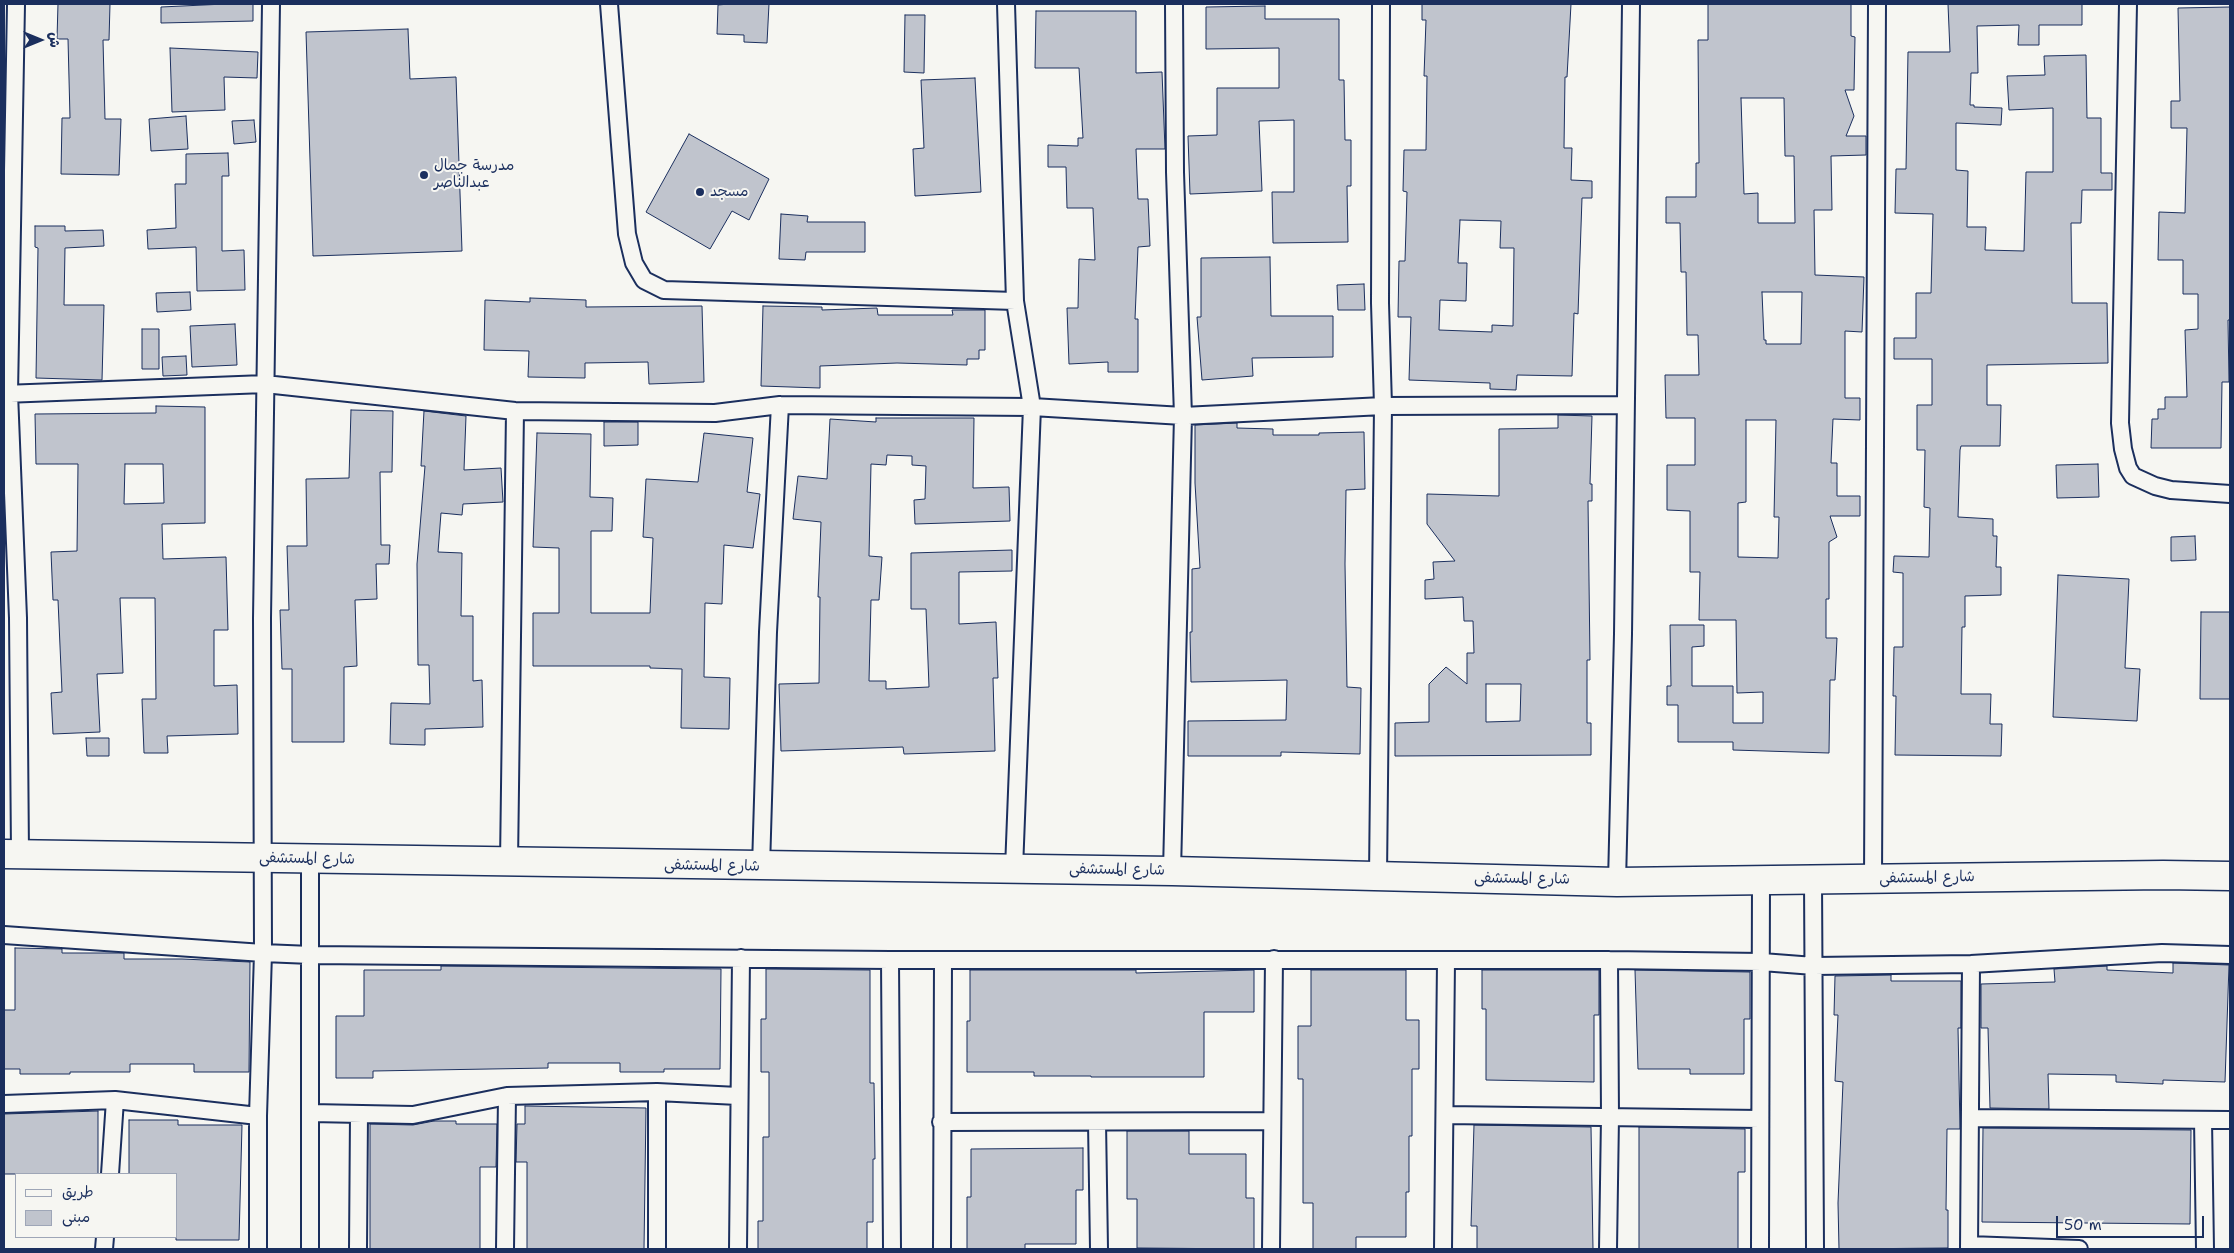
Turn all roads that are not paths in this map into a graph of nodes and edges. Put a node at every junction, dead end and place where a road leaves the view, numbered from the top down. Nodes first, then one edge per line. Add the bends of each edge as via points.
1 (16, 4) edge
2 (271, 4) edge
3 (609, 4) edge
4 (1006, 4) edge
5 (1174, 4) edge
6 (1382, 4) edge
7 (1631, 4) edge
8 (1877, 4) edge
9 (2128, 4) edge
10 (1015, 301) junction
11 (264, 384) junction
12 (6, 394) edge
13 (780, 405) junction
14 (1624, 405) junction
15 (1383, 406) junction
16 (1032, 407) junction
17 (515, 411) junction
18 (1183, 416) junction
19 (2230, 494) edge
20 (12, 854) edge
21 (262, 858) junction
22 (310, 859) junction
23 (509, 862) junction
24 (761, 867) junction
25 (1014, 869) junction
26 (1172, 871) junction
27 (1378, 876) junction
28 (2230, 876) edge
29 (1813, 879) junction
30 (1873, 879) junction
31 (1761, 880) junction
32 (1617, 882) junction
33 (4, 936) edge
34 (262, 953) junction
35 (311, 954) junction
36 (2230, 954) edge
37 (740, 958) junction
38 (1274, 959) junction
39 (890, 960) junction
40 (943, 960) junction
41 (1609, 960) junction
42 (1446, 961) junction
43 (1762, 962) junction
44 (1971, 964) junction
45 (1814, 966) junction
46 (657, 1092) junction
47 (508, 1096) junction
48 (738, 1096) junction
49 (115, 1100) junction
50 (4, 1104) edge
51 (311, 1113) junction
52 (359, 1114) junction
53 (1445, 1115) junction
54 (258, 1116) junction
55 (1610, 1117) junction
56 (1970, 1118) junction
57 (1760, 1119) junction
58 (2203, 1120) junction
59 (2230, 1120) edge
60 (1271, 1121) junction
61 (941, 1122) junction
62 (1097, 1122) junction
63 (110, 1173) edge
64 (1969, 1247) edge
65 (258, 1249) edge
66 (310, 1249) edge
67 (358, 1249) edge
68 (506, 1249) edge
69 (657, 1249) edge
70 (738, 1249) edge
71 (892, 1249) edge
72 (942, 1249) edge
73 (1099, 1249) edge
74 (1271, 1249) edge
75 (1443, 1249) edge
76 (1608, 1249) edge
77 (1760, 1249) edge
78 (1815, 1249) edge
79 (2079, 1249) edge
80 (2205, 1249) edge

1 - 12 street
2 - 11 street
3 - 10 street via 627,234 634,263 644,280 664,290
4 - 10 street
5 - 18 street via 1175,172
6 - 15 street via 1380,303
7 - 14 street
8 - 30 street
9 - 19 street via 2120,423 2123,449 2133,476 2155,486
10 - 16 street
11 - 12 street
11 - 17 street
11 - 21 street
12 - 20 street via 18,618
13 - 16 street
13 - 17 street via 715,413
13 - 24 street via 768,632
14 - 15 street
14 - 32 street
15 - 18 street
15 - 27 street
16 - 18 street
16 - 25 street
17 - 23 street
18 - 26 street
20 - 21 highway, شارع المستشفى
21 - 22 highway, شارع المستشفى
21 - 34 street
22 - 23 highway, شارع المستشفى
22 - 35 street
23 - 24 highway, شارع المستشفى
24 - 25 highway, شارع المستشفى
25 - 26 highway, شارع المستشفى
26 - 27 highway, شارع المستشفى
27 - 32 highway, شارع المستشفى
28 - 30 highway, شارع المستشفى
29 - 30 highway, شارع المستشفى
29 - 31 highway, شارع المستشفى
29 - 45 street
31 - 32 highway, شارع المستشفى
31 - 43 street
33 - 34 street
34 - 35 street
34 - 54 street
35 - 37 street
35 - 51 street
36 - 44 street via 2162,954
37 - 39 street
37 - 48 street
38 - 40 street
38 - 42 street
38 - 60 street
39 - 40 street
39 - 71 street
40 - 61 street
41 - 42 street
41 - 43 street
41 - 55 street
42 - 53 street
43 - 45 street
43 - 57 street
44 - 45 street
44 - 56 street
45 - 78 street
46 - 47 street
46 - 48 street
46 - 69 street
47 - 52 street via 412,1115
47 - 68 street
48 - 70 street
49 - 50 street
49 - 54 street
49 - 63 street
51 - 52 street
51 - 66 street
52 - 67 street
53 - 55 street
53 - 75 street
54 - 65 street
55 - 57 street
55 - 76 street
56 - 58 street
56 - 64 street
57 - 77 street
58 - 59 street
58 - 80 street
60 - 62 street
60 - 74 street
61 - 62 street
61 - 72 street
62 - 73 street
64 - 79 street

